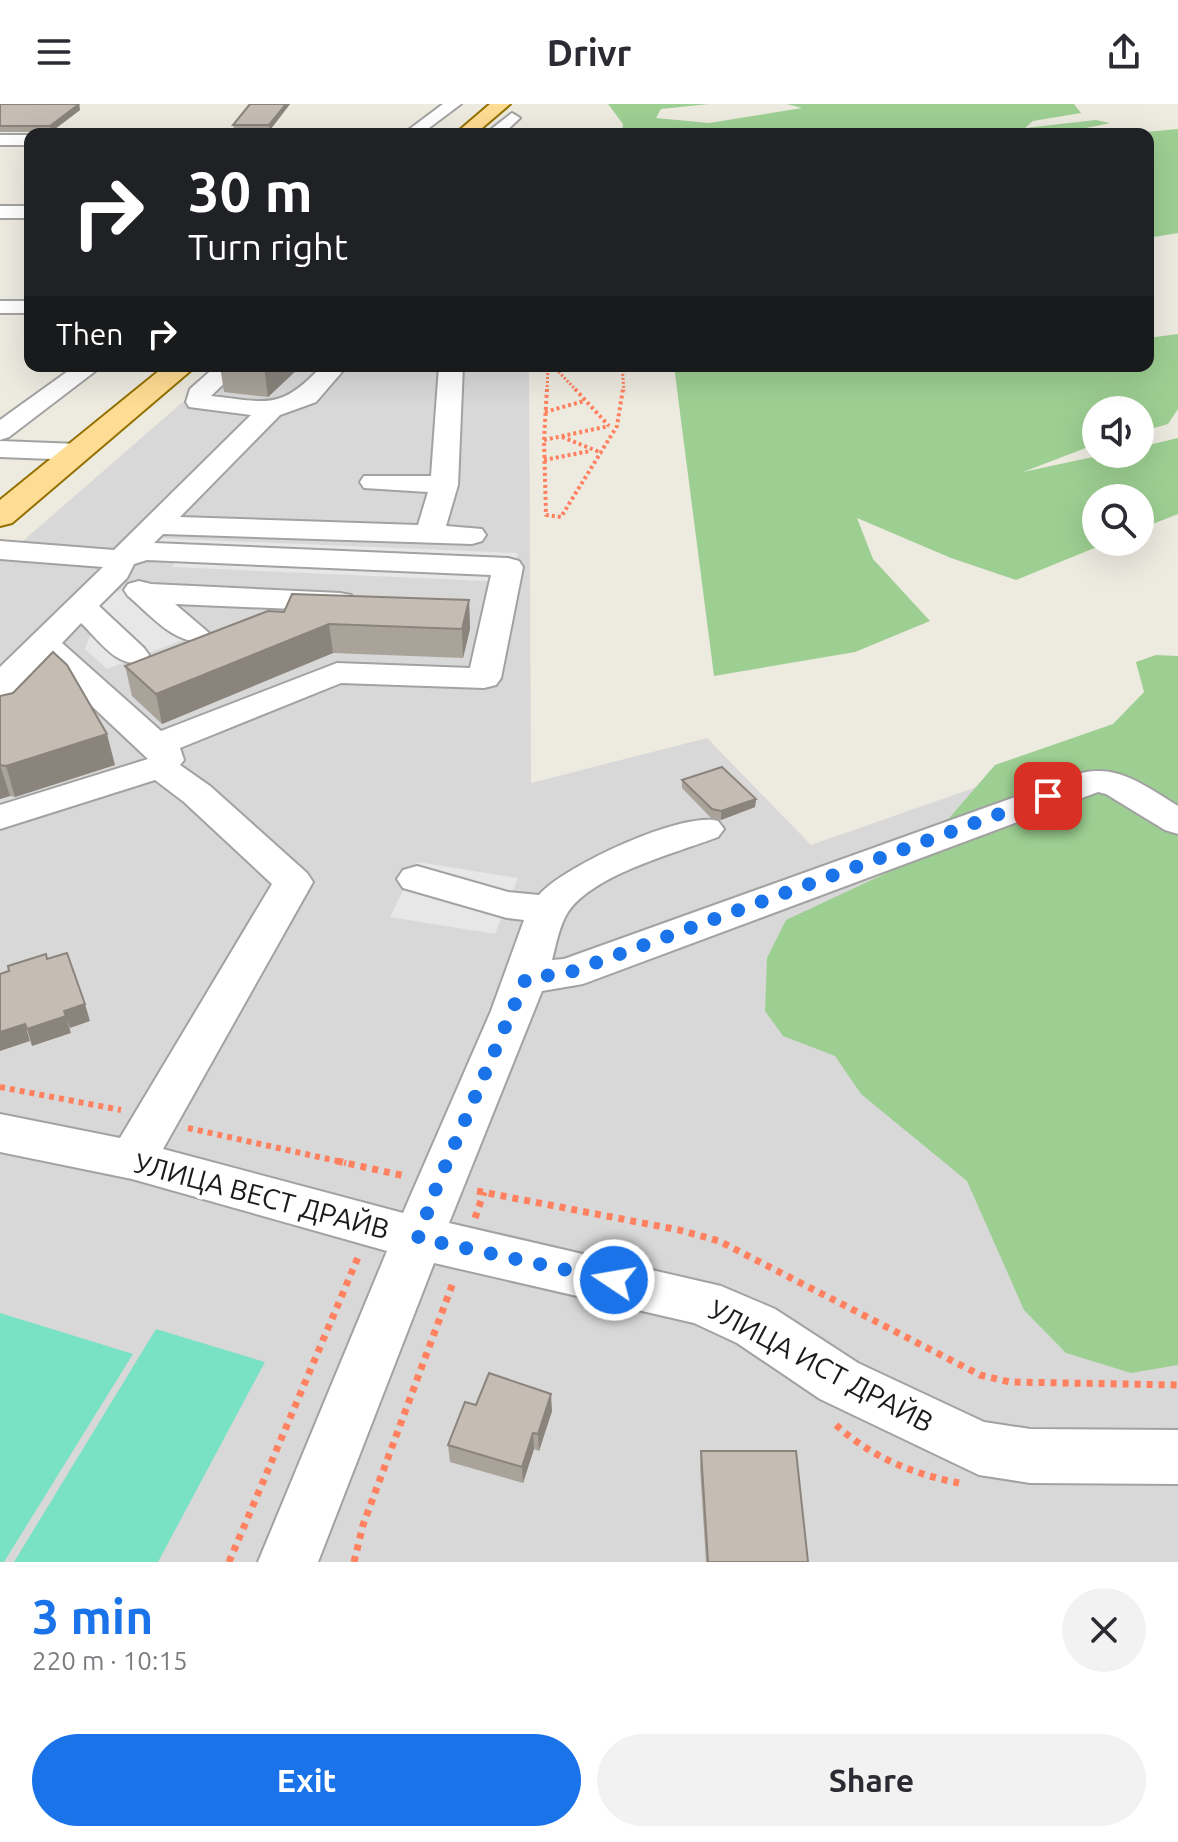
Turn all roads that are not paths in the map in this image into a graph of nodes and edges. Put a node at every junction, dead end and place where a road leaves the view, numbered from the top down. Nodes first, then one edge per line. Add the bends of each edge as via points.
1 (453, 104) edge
2 (506, 111) edge
3 (419, 128) edge
4 (475, 128) edge
5 (0, 140) edge
6 (24, 140) edge
7 (0, 212) edge
8 (24, 212) edge
9 (0, 307) edge
10 (24, 307) edge
11 (82, 372) edge
12 (175, 372) edge
13 (223, 372) edge
14 (330, 372) edge
15 (451, 372) edge
16 (271, 410) junction
17 (0, 432) edge
18 (0, 449) edge
19 (78, 452) junction
20 (374, 482) dead end
21 (444, 485) junction
22 (0, 516) edge
23 (156, 525) junction
24 (429, 534) junction
25 (472, 535) dead end
26 (0, 550) edge
27 (118, 566) junction
28 (143, 593) junction
29 (373, 603) edge
30 (81, 606) junction
31 (467, 607) edge
32 (499, 608) junction
33 (193, 633) dead end
34 (44, 643) junction
35 (133, 655) dead end
36 (0, 686) edge
37 (158, 756) junction
38 (0, 817) edge
39 (1178, 822) edge
40 (705, 829) dead end
41 (417, 879) dead end
42 (548, 909) junction
43 (526, 978) junction
44 (0, 1133) edge
45 (144, 1141) junction
46 (418, 1238) junction
47 (1178, 1457) edge
48 (288, 1562) edge

1 - 3 street
2 - 4 main road
5 - 6 street
7 - 8 street
9 - 10 street
11 - 17 street
12 - 19 main road
13 - 16 street via 199,394 198,402
14 - 16 street via 307,397
15 - 21 street
16 - 23 street
18 - 19 street
19 - 22 main road
20 - 21 street
21 - 24 street
23 - 24 street
23 - 27 street
24 - 25 street
26 - 27 street
27 - 28 street
27 - 30 street
27 - 32 street via 145,551 508,567
28 - 29 street
28 - 33 street
30 - 34 street
30 - 35 street
31 - 32 street
32 - 37 street via 484,678 337,673
34 - 36 street
34 - 37 street
37 - 38 street
37 - 45 street via 293,882
39 - 43 street via 1116,784 1095,781 568,973
40 - 42 street via 594,873
41 - 42 street via 507,905
42 - 43 street
43 - 46 street
44 - 45 street, УЛИЦА ВЕСТ ДРАЙВ
45 - 46 street, УЛИЦА ВЕСТ ДРАЙВ
46 - 47 street, УЛИЦА ИСТ ДРАЙВ via 702,1302 756,1326 839,1381 979,1448 1030,1456
46 - 48 street, УЛИЦА ВЕСТ ДРАЙВ

